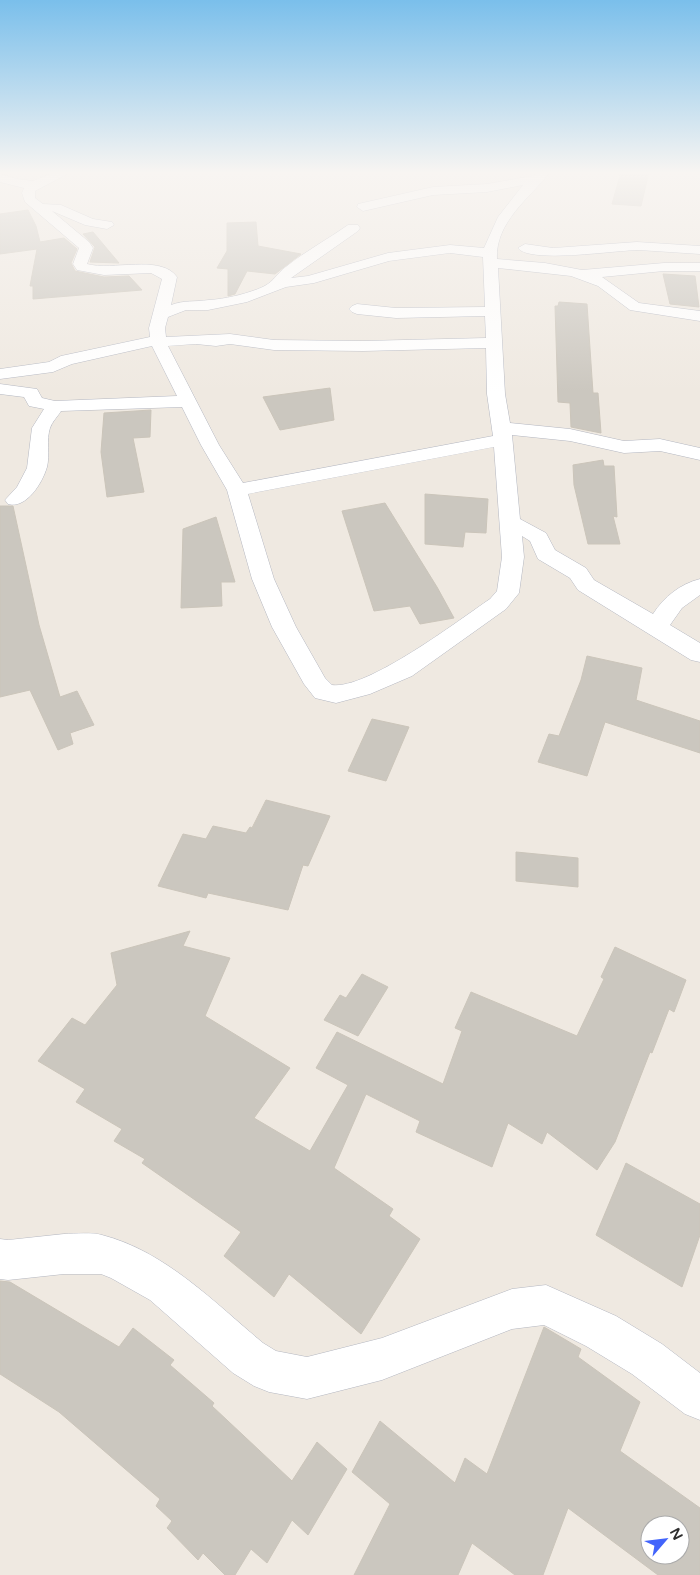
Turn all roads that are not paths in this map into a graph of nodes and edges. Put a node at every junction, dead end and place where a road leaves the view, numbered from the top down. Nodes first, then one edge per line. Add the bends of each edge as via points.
1 (84, 246) edge
2 (328, 246) edge
3 (494, 246) edge
4 (700, 250) edge
5 (491, 253) junction
6 (700, 267) edge
7 (579, 274) junction
8 (278, 285) junction
9 (357, 309) dead end
10 (492, 311) junction
11 (161, 314) junction
12 (700, 316) edge
13 (158, 341) junction
14 (493, 343) junction
15 (0, 374) edge
16 (0, 389) edge
17 (188, 401) junction
18 (55, 406) junction
19 (503, 434) junction
20 (700, 454) edge
21 (237, 490) junction
22 (15, 500) dead end
23 (510, 522) junction
24 (700, 586) edge
25 (657, 628) junction
26 (700, 654) edge
27 (0, 1259) edge
28 (700, 1399) edge

1 - 11 street via 82,267 155,270 170,277
2 - 8 street via 281,278
3 - 5 street
4 - 5 street via 618,246
5 - 7 street
5 - 8 street via 450,249 388,257 309,280
5 - 10 street
6 - 7 street
7 - 12 street via 608,285 626,303 635,307
8 - 11 street via 242,299 184,305
9 - 10 street via 396,313
10 - 14 street
11 - 13 street
13 - 14 street via 230,339 274,345 363,346
13 - 15 street via 67,360 53,367
13 - 17 street
14 - 19 street via 496,394
16 - 18 street via 31,393 35,402
17 - 18 street
17 - 21 street
18 - 22 street via 41,428 35,474
19 - 20 street via 570,435 624,447 660,444
19 - 21 street
19 - 23 street
21 - 23 street via 263,579 284,627 316,684 324,692 336,694 361,688 403,670 498,604 508,593 511,581
23 - 25 street via 539,537 546,554 578,574 586,585
24 - 25 street via 671,603
25 - 26 street
27 - 28 street via 101,1254 124,1262 164,1286 269,1371 307,1378 382,1359 512,1309 546,1305 601,1331 647,1359

